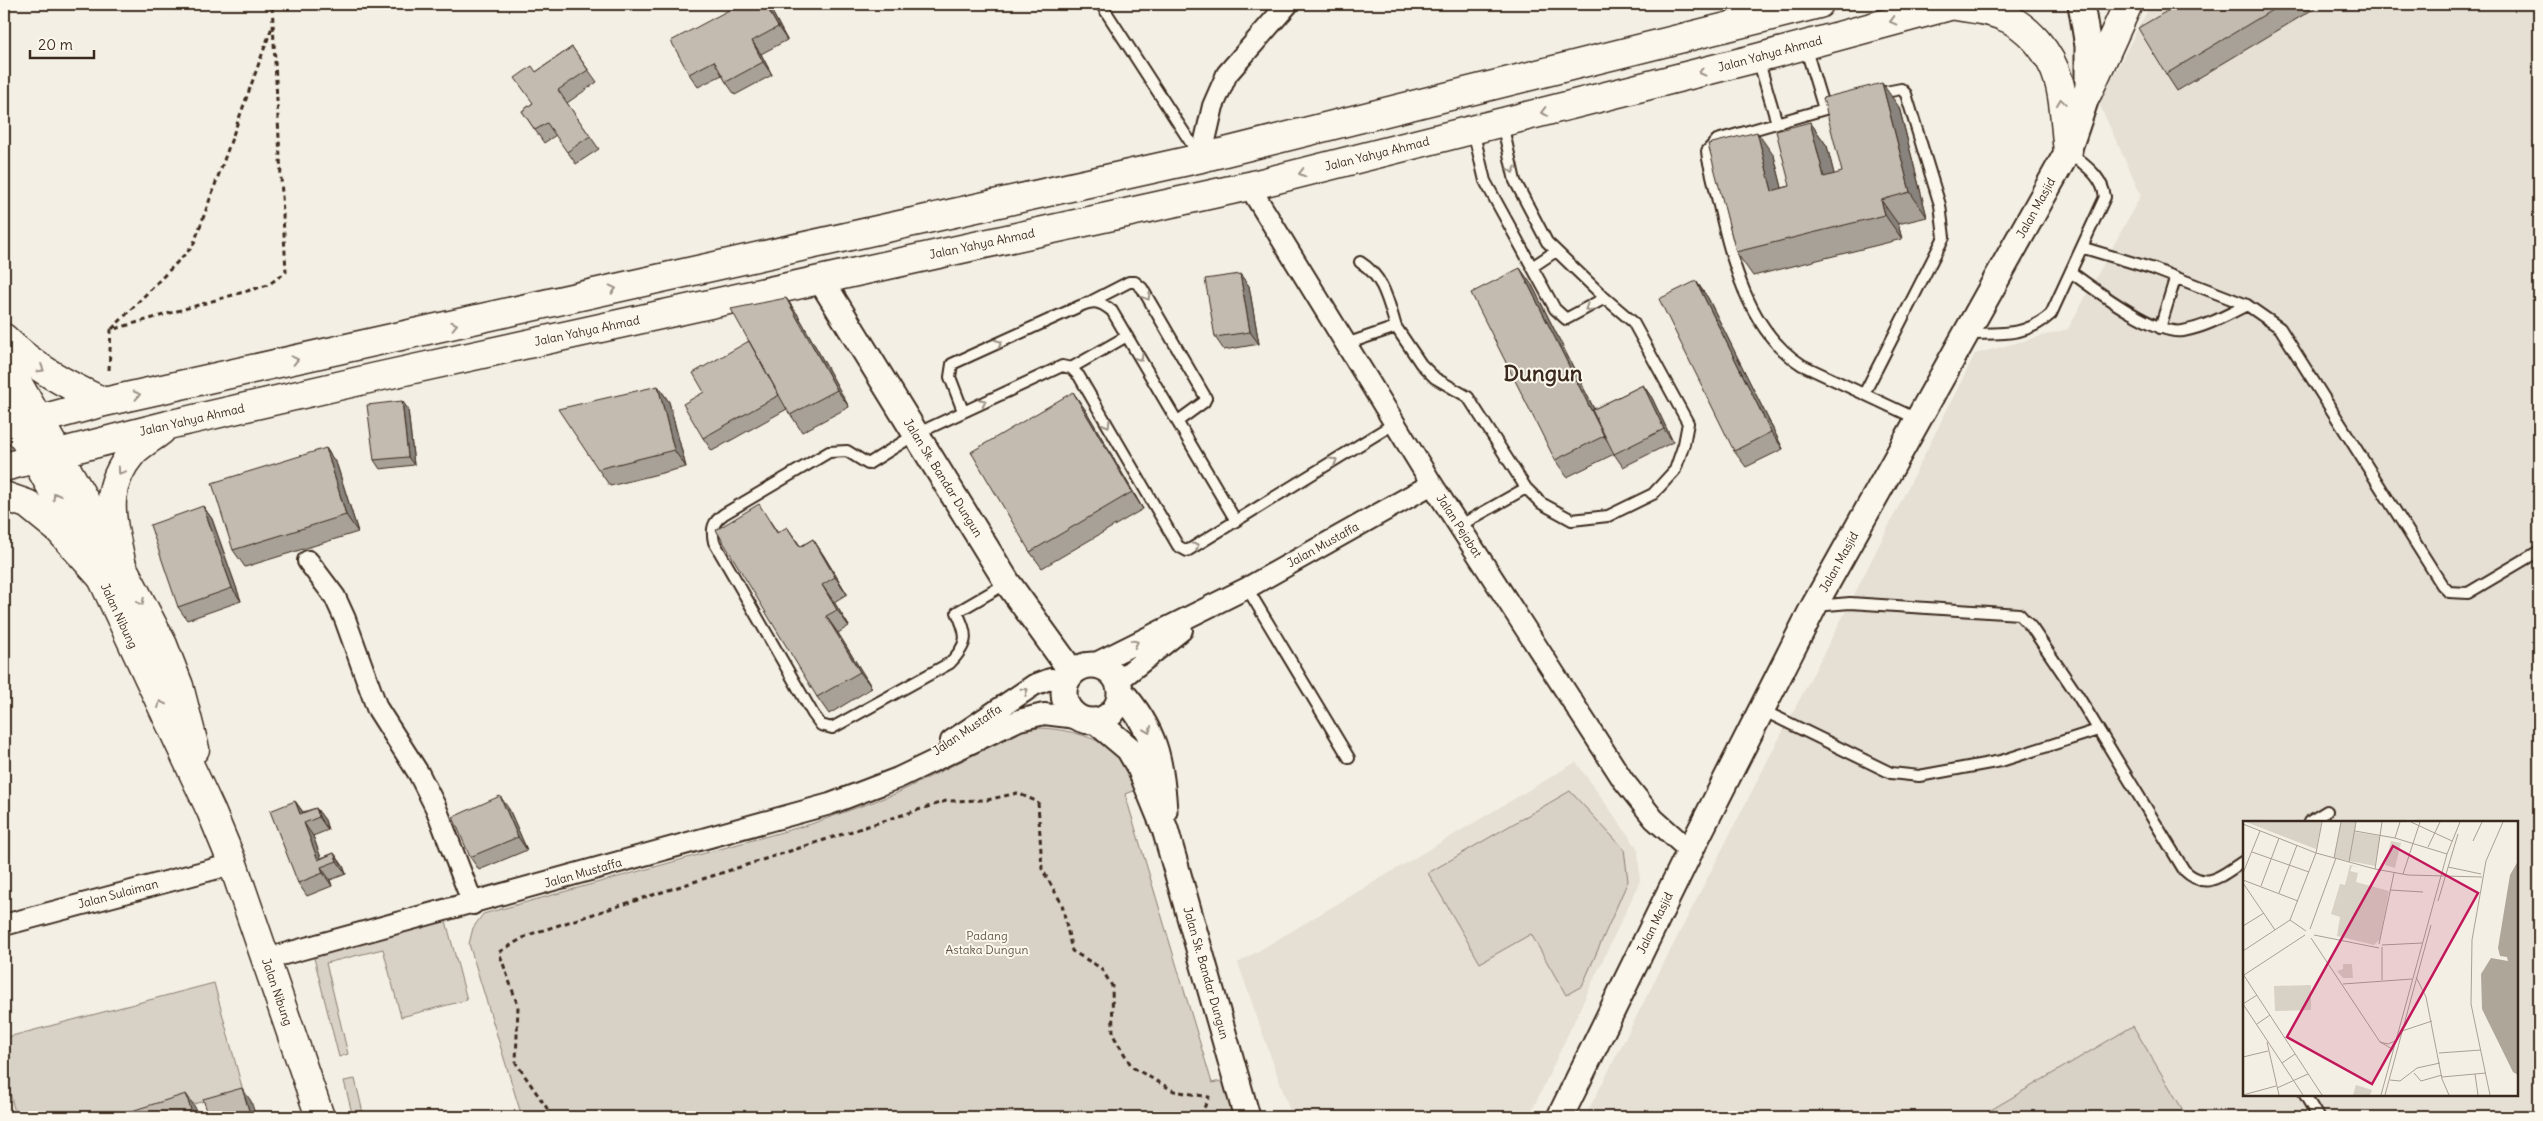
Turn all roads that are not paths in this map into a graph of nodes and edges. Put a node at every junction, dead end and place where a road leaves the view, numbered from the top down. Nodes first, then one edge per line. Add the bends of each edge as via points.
1 (1101, 4) edge
2 (1288, 4) edge
3 (1819, 4) edge
4 (2081, 4) edge
5 (2128, 4) edge
6 (1954, 5) edge
7 (1804, 45) junction
8 (1757, 58) junction
9 (2088, 92) junction
10 (1867, 96) edge
11 (1850, 102) edge
12 (1824, 109) junction
13 (1502, 122) junction
14 (1777, 123) junction
15 (1472, 130) junction
16 (2068, 151) junction
17 (1201, 158) junction
18 (1249, 186) junction
19 (2084, 248) junction
20 (1556, 251) junction
21 (1360, 262) dead end
22 (1532, 267) junction
23 (2072, 273) junction
24 (2175, 279) junction
25 (821, 280) junction
26 (1604, 298) junction
27 (1092, 301) junction
28 (2247, 305) junction
29 (1396, 326) junction
30 (2160, 328) junction
31 (1964, 334) junction
32 (1127, 336) junction
33 (4, 338) edge
34 (1346, 344) junction
35 (4, 359) edge
36 (1071, 368) junction
37 (1864, 394) junction
38 (104, 402) junction
39 (963, 411) junction
40 (1916, 419) junction
41 (16, 420) edge
42 (1178, 421) junction
43 (1395, 423) junction
44 (168, 425) junction
45 (916, 434) junction
46 (46, 456) junction
47 (4, 467) edge
48 (1432, 484) junction
49 (1526, 488) junction
50 (4, 496) edge
51 (1236, 521) junction
52 (1459, 526) junction
53 (2539, 551) edge
54 (308, 561) dead end
55 (112, 572) junction
56 (1007, 582) junction
57 (1247, 588) junction
58 (1213, 605) junction
59 (1814, 606) junction
60 (1077, 672) junction
61 (1119, 686) junction
62 (1762, 710) junction
63 (1087, 720) junction
64 (2098, 730) junction
65 (1349, 758) dead end
66 (898, 778) junction
67 (2327, 811) dead end
68 (2311, 821) edge
69 (1165, 829) junction
70 (1690, 851) junction
71 (2243, 862) edge
72 (233, 864) junction
73 (473, 904) junction
74 (4, 925) edge
75 (266, 960) junction
76 (2305, 1096) edge
77 (320, 1117) edge
78 (1247, 1117) edge
79 (1560, 1117) edge
80 (2318, 1117) edge

1 - 17 lane
2 - 17 street via 1227,74 1214,106
3 - 17 main road
4 - 9 street, Jalan Masjid via 2088,46
5 - 9 main road
6 -> 7 main road, Jalan Yahya Ahmad
16 -> 6 main road via 2058,82 2048,58 2033,37 1999,14
7 - 8 main road, Jalan Yahya Ahmad
7 - 12 lane
8 -> 13 main road, Jalan Yahya Ahmad
8 - 14 lane
9 - 16 street, Jalan Masjid
10 - 37 lane via 1893,89 1902,89 1906,94 1940,205 1944,237
11 - 12 lane
12 - 14 lane
13 - 15 main road, Jalan Yahya Ahmad
13 -> 20 lane via 1515,181 1547,242
14 - 37 lane via 1717,140 1707,151 1740,280 1748,301 1786,355
15 -> 18 main road, Jalan Yahya Ahmad
15 - 22 lane via 1485,181
16 - 19 lane via 2096,175 2104,189 2105,197
16 - 31 street, Jalan Masjid
38 -> 17 main road
18 - 25 main road, Jalan Yahya Ahmad
18 - 34 street, Jalan Pejabat
19 - 23 lane
19 - 24 lane via 2154,269
20 - 22 lane
20 - 26 lane
21 - 29 lane via 1382,282
26 -> 22 lane via 1566,319 1555,309
23 - 30 lane via 2123,308
23 - 31 lane via 2051,314 2041,323 2022,332
24 - 28 lane
24 - 30 lane
25 - 44 main road, Jalan Yahya Ahmad
25 - 45 street, Jalan Sk. Bandar Dungun
26 - 49 lane via 1633,322 1688,423 1675,470 1653,494 1608,516 1572,520 1541,503
27 - 32 lane via 1112,311
39 -> 27 lane via 950,377 952,364
27 -> 42 lane via 1128,282 1135,282 1142,288 1206,398
28 - 30 lane via 2216,321 2182,332
28 - 53 lane via 2280,328 2449,592 2468,593
29 - 34 lane
29 - 49 lane via 1434,378 1468,397
31 - 40 street, Jalan Masjid
32 - 36 lane
32 -> 42 lane
33 -> 38 main road via 31,363 72,388
34 - 43 street, Jalan Pejabat
35 - 41 main road, Jalan Nibung
39 -> 36 lane via 1053,368
36 -> 51 lane via 1080,376 1178,546 1187,551
37 - 40 lane
38 - 41 main road
39 - 45 lane
40 - 59 street, Jalan Masjid
41 - 46 main road, Jalan Nibung
42 - 51 lane
43 - 48 street, Jalan Pejabat
51 -> 43 lane
44 - 46 main road, Jalan Yahya Ahmad
44 -> 55 main road via 134,452 115,480 110,506
45 - 56 street, Jalan Sk. Bandar Dungun
45 - 56 lane via 868,464 847,451 829,452 715,521 711,532 714,542 813,714 821,725 832,728 950,663 963,650 966,633 957,612
46 - 47 main road, Jalan Yahya Ahmad
46 - 55 main road, Jalan Nibung
48 - 52 street, Jalan Pejabat
48 - 57 street, Jalan Mustaffa
49 - 52 lane
50 - 55 main road via 27,504
52 - 70 street, Jalan Pejabat via 1638,802
54 - 73 street via 334,597 377,708 419,774 436,808
55 - 72 main road, Jalan Nibung via 163,645 179,686 211,811
56 - 60 street, Jalan Sk. Bandar Dungun
57 - 58 street, Jalan Mustaffa
57 - 65 lane
60 -> 58 street, Jalan Mustaffa
58 - 61 street, Jalan Mustaffa
59 - 62 street, Jalan Masjid
59 - 64 lane via 1850,603 2019,614 2032,628
60 - 61 street via 1102,666 1111,672
60 - 63 street via 1063,690 1064,701 1069,710
66 -> 60 street, Jalan Mustaffa via 1034,684
61 - 63 street via 1119,702 1115,711 1107,718
61 -> 69 street, Jalan Sk. Bandar Dungun via 1146,724 1158,757 1162,770
62 - 64 lane via 1891,773 1919,776 2001,761
62 - 70 street, Jalan Masjid
63 - 66 street, Jalan Mustaffa via 1044,714 1019,720
63 - 69 street, Jalan Sk. Bandar Dungun via 1114,734 1129,749
64 - 71 lane via 2184,870 2202,882 2212,880
66 - 73 street, Jalan Mustaffa via 830,804
67 - 68 lane
69 - 78 street, Jalan Sk. Bandar Dungun
70 - 79 street, Jalan Masjid
72 - 74 street, Jalan Sulaiman
72 - 75 main road, Jalan Nibung
73 - 75 street, Jalan Mustaffa
75 - 77 main road, Jalan Nibung
76 - 80 lane

